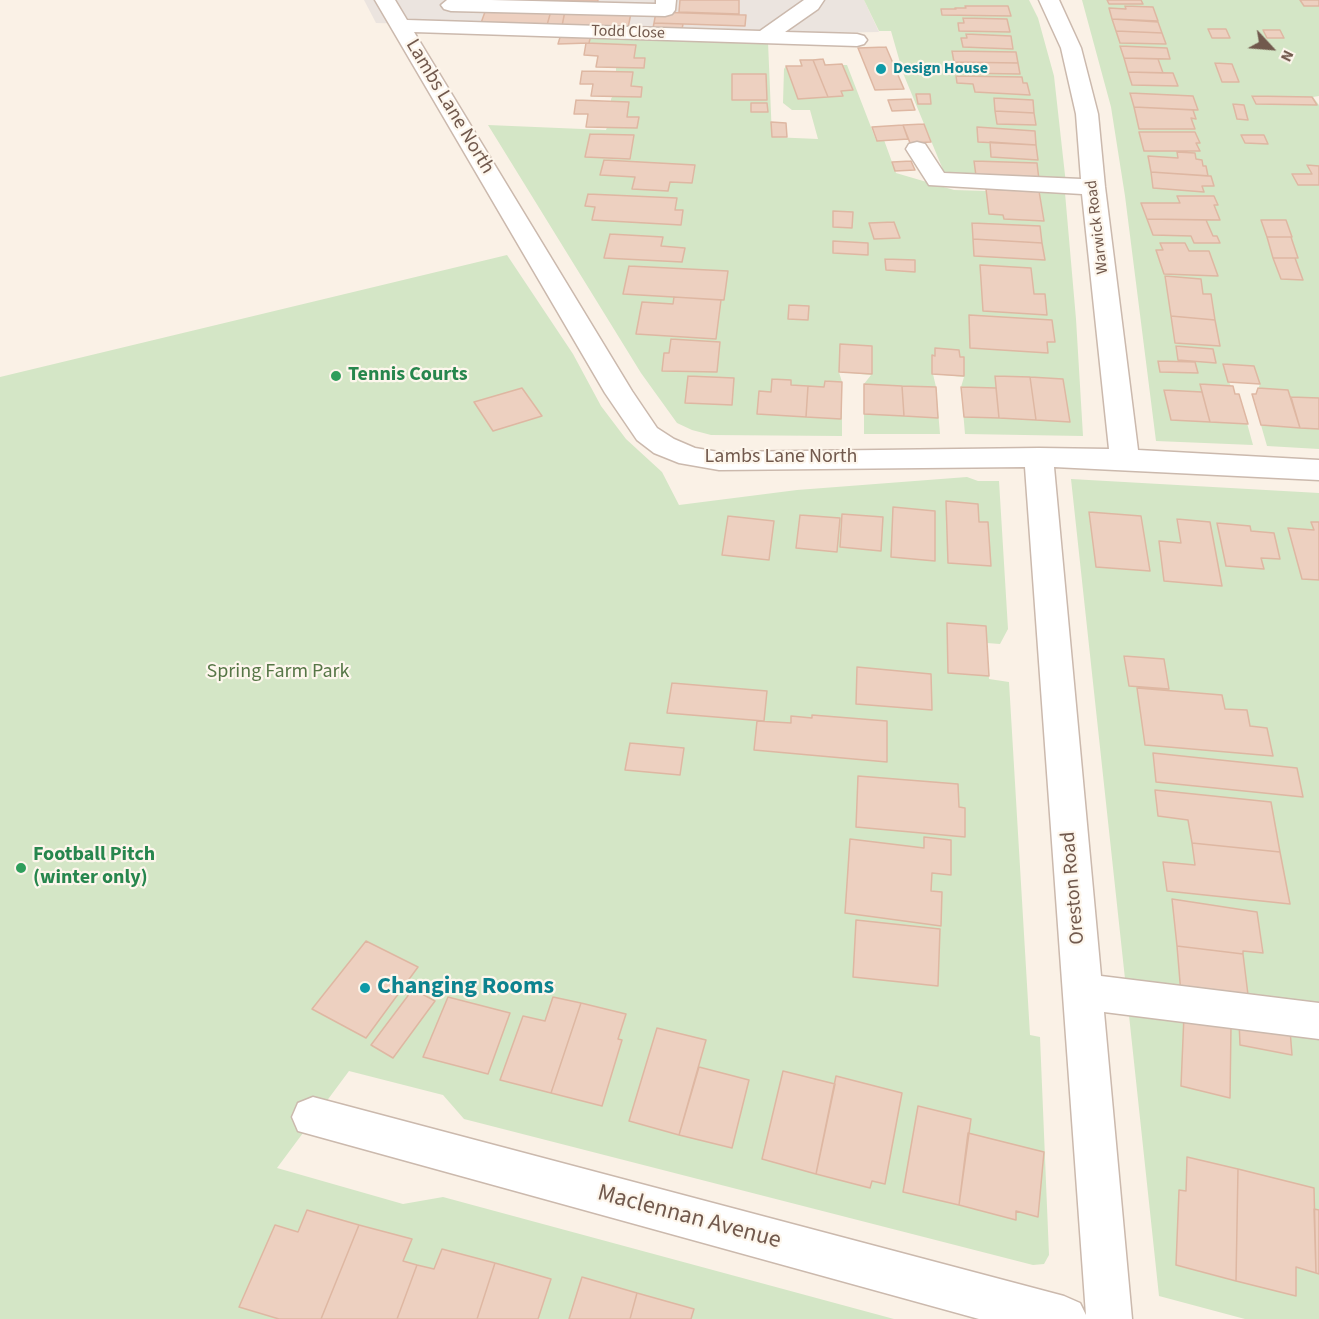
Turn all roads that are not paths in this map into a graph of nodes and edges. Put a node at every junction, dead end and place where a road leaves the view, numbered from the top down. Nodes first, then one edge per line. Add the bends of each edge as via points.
1 (666, 0) edge
2 (814, 0) edge
3 (1049, 0) edge
4 (434, 5) dead end
5 (396, 9) edge
6 (766, 37) junction
7 (857, 40) dead end
8 (917, 149) dead end
9 (1093, 187) junction
10 (1039, 457) junction
11 (1125, 459) junction
12 (1319, 470) edge
13 (1082, 991) junction
14 (1319, 1021) edge
15 (313, 1117) dead end
16 (1064, 1319) edge
17 (1109, 1319) edge

1 - 4 street via 665,10
2 - 6 street
3 - 9 street, Warwick Road via 1071,48 1087,114
5 - 6 street, Todd Close
5 - 10 street, Lambs Lane North via 619,393 647,434 664,446 689,456 719,461
6 - 7 street, Todd Close
8 - 9 street via 937,180
9 - 11 street, Warwick Road
10 - 11 street, Lambs Lane North
10 - 13 street, Oreston Road
11 - 12 street, Lambs Lane North
13 - 14 street
13 - 17 street, Oreston Road
15 - 16 street, Maclennan Avenue

